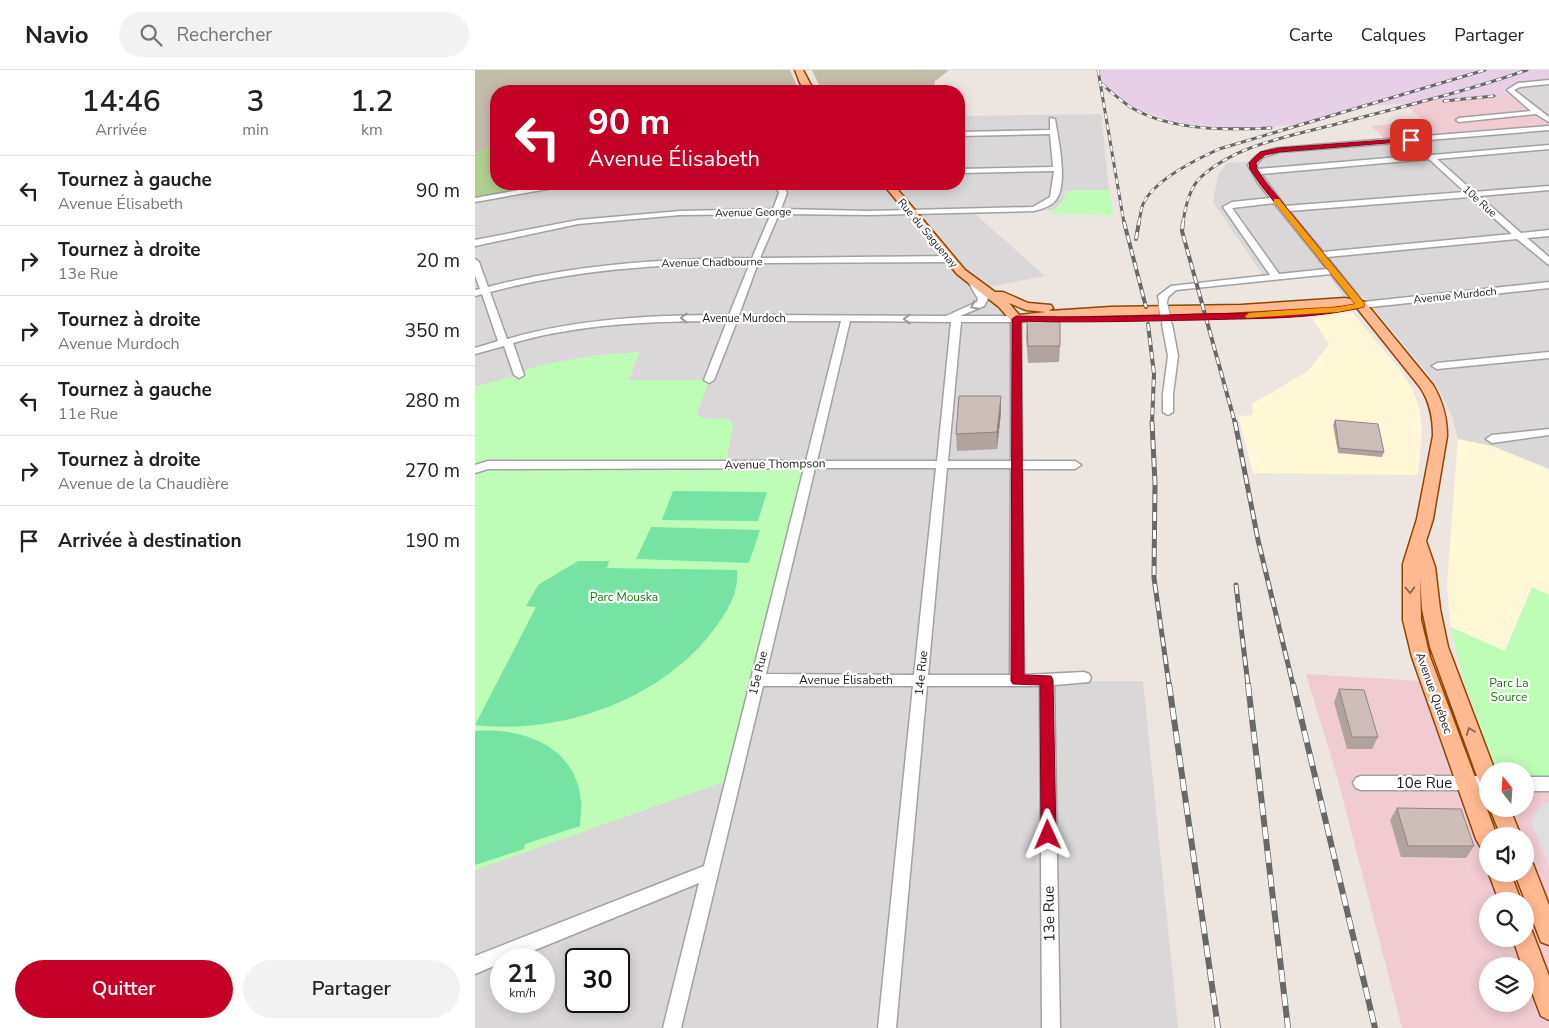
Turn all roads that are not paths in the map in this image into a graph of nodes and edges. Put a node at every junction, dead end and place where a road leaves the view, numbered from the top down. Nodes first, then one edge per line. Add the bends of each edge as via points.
1 (799, 70) edge
2 (1549, 82) edge
3 (806, 85) edge
4 (1538, 112) junction
5 (1052, 119) dead end
6 (1459, 120) dead end
7 (1549, 120) edge
8 (1549, 128) edge
9 (1053, 132) junction
10 (965, 134) edge
11 (1411, 140) junction
12 (1549, 148) edge
13 (1431, 157) junction
14 (1056, 169) junction
15 (965, 171) edge
16 (1255, 172) junction
17 (1549, 188) edge
18 (531, 190) edge
19 (782, 190) edge
20 (893, 190) edge
21 (1472, 194) junction
22 (475, 200) edge
23 (1277, 200) junction
24 (1284, 210) junction
25 (775, 211) junction
26 (911, 212) junction
27 (1549, 233) edge
28 (1519, 236) junction
29 (475, 243) edge
30 (1321, 254) junction
31 (951, 259) junction
32 (756, 261) junction
33 (475, 262) edge
34 (1549, 262) edge
35 (1335, 271) junction
36 (1276, 277) junction
37 (971, 280) junction
38 (1549, 285) edge
39 (480, 291) edge
40 (1361, 305) junction
41 (1092, 311) junction
42 (733, 318) junction
43 (846, 319) junction
44 (949, 319) junction
45 (1016, 319) junction
46 (506, 342) junction
47 (475, 351) edge
48 (1549, 355) edge
49 (1437, 366) dead end
50 (519, 375) dead end
51 (709, 380) dead end
52 (1168, 412) dead end
53 (1549, 432) edge
54 (1492, 439) dead end
55 (811, 463) junction
56 (942, 464) junction
57 (1017, 465) junction
58 (1075, 465) dead end
59 (475, 469) edge
60 (1419, 543) junction
61 (1085, 678) dead end
62 (757, 680) junction
63 (921, 680) junction
64 (1047, 680) junction
65 (1017, 681) junction
66 (1482, 762) edge
67 (1361, 783) dead end
68 (1467, 783) junction
69 (1479, 783) edge
70 (1534, 784) edge
71 (1549, 784) edge
72 (1483, 827) edge
73 (711, 871) junction
74 (1529, 882) edge
75 (1549, 934) edge
76 (1527, 947) edge
77 (475, 965) edge
78 (1549, 1008) edge
79 (672, 1028) edge
80 (887, 1028) edge
81 (1051, 1028) edge

1 - 3 main road
2 - 4 street via 1522,84 1510,90
4 - 6 street
4 - 7 street
5 - 9 street
8 - 11 street
9 - 10 street
9 - 14 street
11 - 13 street, 10e Rue
11 - 16 street via 1263,153 1253,163
12 - 13 street
13 - 16 street
13 - 21 street, 10e Rue
14 - 15 street
14 - 26 street, Avenue George via 1058,178 1054,198 1034,209
16 - 23 street
17 - 21 street
18 - 22 street
19 - 25 street
20 - 26 main road, Rue du Saguenay
21 - 24 street
21 - 28 street, 10e Rue
23 - 24 street
23 - 36 street via 1227,207
24 - 30 street
25 - 26 street, Avenue George
25 - 29 street, Avenue George via 680,213 599,220
25 - 32 street
26 - 31 main road, Rue du Saguenay
27 - 28 street
28 - 30 street
28 - 34 street, 10e Rue
30 - 35 street
31 - 32 street, Avenue Chadbourne
31 - 37 main road, Rue du Saguenay
32 - 39 street, Avenue Chadbourne via 665,262 606,267 528,279
32 - 42 street
33 - 39 street
35 - 36 street
35 - 40 street
36 - 52 street, bridge via 1175,288 1163,296 1173,356
37 - 41 main road via 1026,306
37 -> 44 street via 983,299 981,304
37 - 45 main road, Rue du Saguenay via 1003,304
38 - 40 street, Avenue Murdoch
39 - 46 street
40 - 41 main road, Avenue Murdoch via 1333,303 1209,310
40 - 45 main road, Avenue Murdoch via 1260,316
40 - 60 main road, Avenue Québec via 1435,400 1440,436
41 - 45 main road, Avenue Murdoch
42 - 43 street, Avenue Murdoch
42 -> 46 street, Avenue Murdoch via 601,322
42 - 51 street
44 -> 43 street, Avenue Murdoch
43 - 55 street, 15e Rue
44 - 45 street, Avenue Murdoch
44 - 56 street, 14e Rue
45 - 57 street
46 - 47 street, Avenue Murdoch
46 - 50 street
48 - 49 street
53 - 54 street
55 - 56 street, Avenue Thompson
55 - 59 street, Avenue Thompson via 488,465
55 - 62 street, 15e Rue
56 - 57 street, Avenue Thompson
56 - 63 street, 14e Rue
57 - 58 street, Avenue Thompson
57 - 65 street
66 -> 60 main road, Avenue Québec via 1439,647 1427,567
60 -> 68 main road, Avenue Québec via 1411,564 1410,579 1414,633
61 - 64 street, Avenue Élisabeth
62 - 63 street, Avenue Élisabeth
62 - 73 street, 15e Rue
63 - 65 street, Avenue Élisabeth
63 - 80 street, 14e Rue
64 - 65 street, Avenue Élisabeth
64 - 81 street, 13e Rue
67 - 68 street, 10e Rue
68 - 69 street, 10e Rue
68 - 72 main road, Avenue Québec
70 - 71 street
73 - 77 street
73 - 79 street, 15e Rue
74 - 75 main road
76 - 78 main road

